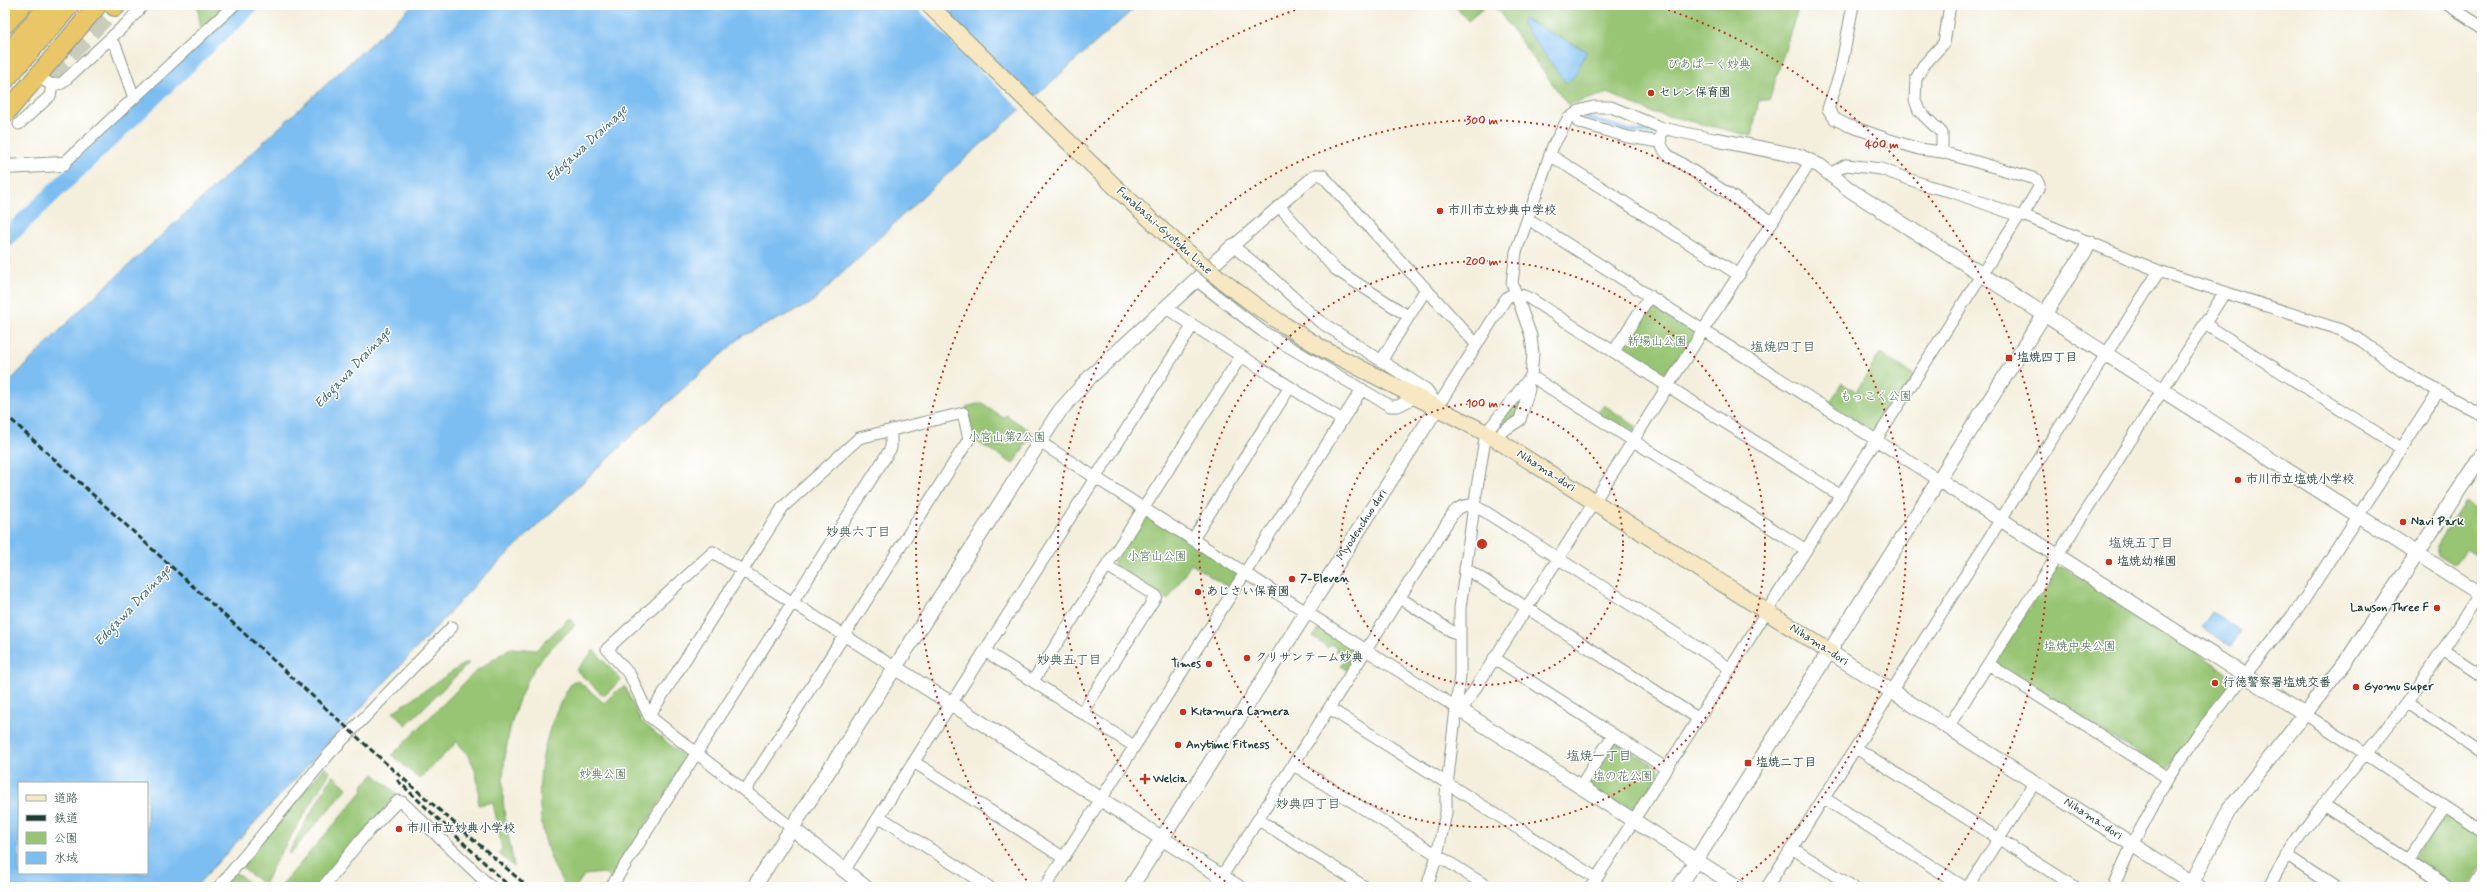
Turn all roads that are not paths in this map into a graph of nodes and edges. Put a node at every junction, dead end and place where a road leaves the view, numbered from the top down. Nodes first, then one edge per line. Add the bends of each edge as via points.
1 (22, 5) edge
2 (50, 5) edge
3 (69, 5) edge
4 (110, 5) edge
5 (143, 5) edge
6 (234, 5) edge
7 (929, 5) edge
8 (1853, 5) edge
9 (1950, 5) edge
10 (2448, 5) edge
11 (5, 25) edge
12 (2482, 27) edge
13 (110, 40) junction
14 (5, 58) edge
15 (36, 76) junction
16 (5, 79) edge
17 (52, 86) junction
18 (134, 98) junction
19 (9, 115) edge
20 (1578, 122) dead end
21 (1662, 128) junction
22 (1718, 140) joint
23 (1660, 142) junction
24 (1942, 152) junction
25 (1550, 155) junction
26 (1811, 161) junction
27 (63, 164) joint
28 (5, 167) edge
29 (1830, 174) junction
30 (1280, 207) junction
31 (2021, 216) junction
32 (1528, 219) junction
33 (1772, 222) junction
34 (2090, 243) junction
35 (1233, 246) junction
36 (2159, 271) junction
37 (1983, 274) junction
38 (1739, 275) junction
39 (1196, 280) junction
40 (1426, 289) junction
41 (2225, 292) junction
42 (1514, 294) junction
43 (1650, 296) junction
44 (1166, 308) junction
45 (2045, 314) junction
46 (1408, 316) junction
47 (2205, 324) junction
48 (1193, 326) junction
49 (1704, 330) junction
50 (1477, 345) junction
51 (1614, 352) junction
52 (2107, 353) junction
53 (1241, 356) junction
54 (1381, 361) junction
55 (1529, 380) junction
56 (1668, 386) junction
57 (1290, 387) junction
58 (1362, 389) junction
59 (2163, 389) junction
60 (2438, 392) junction
61 (1418, 396) junction
62 (1438, 406) junction
63 (2482, 415) edge
64 (1342, 420) junction
65 (891, 430) junction
66 (1503, 431) dead end
67 (1486, 433) junction
68 (1876, 440) junction
69 (1038, 441) junction
70 (1633, 441) junction
71 (2401, 448) junction
72 (2482, 455) edge
73 (1096, 477) junction
74 (1939, 480) junction
75 (1841, 496) junction
76 (1594, 501) junction
77 (1474, 506) junction
78 (1144, 508) junction
79 (2359, 514) junction
80 (2001, 520) junction
81 (1193, 539) junction
82 (1806, 550) junction
83 (2418, 552) junction
84 (2057, 556) junction
85 (1558, 558) junction
86 (1107, 566) junction
87 (1465, 568) junction
88 (742, 570) junction
89 (1245, 573) junction
90 (2481, 594) edge
91 (1400, 598) junction
92 (792, 602) junction
93 (1526, 608) junction
94 (1767, 611) junction
95 (1306, 612) junction
96 (452, 627) dead end
97 (844, 635) junction
98 (1460, 636) junction
99 (1366, 649) junction
100 (2443, 650) junction
101 (985, 651) junction
102 (1830, 652) junction
103 (1494, 658) junction
104 (1988, 664) junction
105 (894, 667) junction
106 (1731, 669) junction
107 (2245, 676) junction
108 (2482, 676) edge
109 (1033, 681) junction
110 (1892, 692) junction
111 (2407, 703) junction
112 (951, 704) junction
113 (1328, 708) junction
114 (1459, 709) junction
115 (1082, 713) junction
116 (2305, 714) junction
117 (649, 716) junction
118 (1699, 719) junction
119 (1948, 727) junction
120 (1613, 735) junction
121 (1134, 746) junction
122 (1856, 748) junction
123 (696, 753) junction
124 (2365, 753) junction
125 (2482, 753) edge
126 (914, 762) junction
127 (1294, 765) junction
128 (1667, 769) junction
129 (2168, 778) junction
130 (2035, 782) junction
131 (1447, 784) junction
132 (1580, 787) junction
133 (745, 791) junction
134 (1824, 798) junction
135 (1101, 799) junction
136 (2323, 804) junction
137 (2444, 806) junction
138 (880, 817) junction
139 (1259, 820) junction
140 (1634, 820) junction
141 (792, 828) junction
142 (2482, 831) edge
143 (1162, 838) junction
144 (1999, 839) junction
145 (2132, 845) junction
146 (1792, 848) junction
147 (1437, 855) junction
148 (2286, 855) junction
149 (1064, 858) junction
150 (1696, 860) junction
151 (2408, 860) junction
152 (844, 871) junction
153 (2482, 871) edge
154 (1218, 882) edge
155 (1594, 883) edge
156 (2194, 886) edge
157 (219, 887) edge
158 (323, 887) edge
159 (491, 887) edge
160 (611, 887) edge
161 (754, 887) edge
162 (866, 887) edge
163 (989, 887) edge
164 (1045, 887) edge
165 (1131, 887) edge
166 (1238, 887) edge
167 (1365, 887) edge
168 (1427, 887) edge
169 (1488, 887) edge
170 (1679, 887) edge
171 (1738, 887) edge
172 (1766, 887) edge
173 (1853, 887) edge
174 (1964, 887) edge
175 (1968, 887) edge
176 (2075, 887) edge
177 (2113, 887) edge
178 (2269, 887) edge
179 (2334, 887) edge
180 (2449, 887) edge
181 (2472, 887) edge

1 - 11 highway
2 - 14 highway
3 - 16 highway
4 - 15 highway
5 - 13 street
6 - 18 street
7 - 61 main road, Funabashi-Gyotoku Line, bridge via 1148,218 1213,275 1280,323 1323,349
8 - 24 street via 1840,73 1828,109 1835,119 1847,125 1919,149
9 - 24 street via 1944,43 1923,66 1916,79 1915,100 1919,111 1942,133
10 - 12 street
13 - 17 street via 62,83
13 - 18 street via 116,47
15 - 17 street
15 - 19 highway
17 - 19 street via 50,96
18 - 27 street
20 - 23 street via 1628,137
21 - 22 street
21 - 23 street
21 - 25 street via 1611,107 1593,107 1579,111 1568,119
22 - 26 street via 1799,156
23 - 33 street via 1668,155
24 - 31 street via 2036,179 2038,189
25 - 32 street
25 - 38 street
26 - 29 street
26 - 33 street
27 - 28 street
29 - 31 street via 1846,165 1881,169
29 - 37 street via 1850,190
30 - 35 street
30 - 40 street via 1315,175 1322,175
30 - 46 street via 1335,269
31 - 34 street
31 - 37 street
32 - 42 street via 1516,252 1512,283
32 - 43 street
33 - 38 street
34 - 36 street
34 - 45 street
35 - 39 street
35 - 54 street via 1319,321
36 - 41 street
36 - 52 street
37 - 45 street
37 - 68 street
38 - 49 street
39 - 44 street
39 - 58 street via 1262,331 1325,370
40 - 46 street
40 - 50 street
41 - 47 street
41 - 60 street via 2341,330 2362,341 2402,371
42 - 50 street via 1507,297
42 - 51 street via 1529,298
42 - 55 street via 1531,336 1533,354
43 - 49 street
43 - 51 street
44 - 48 street
44 - 69 street via 1090,377
45 - 52 street
45 - 74 street
46 - 54 street
47 - 59 street
47 - 71 street
48 - 53 street
48 - 73 street
49 - 56 street
49 - 68 street
50 - 62 street
51 - 56 street
52 - 59 street
52 - 80 street
53 - 57 street
53 - 78 street
54 - 62 street via 1427,390
55 - 66 street via 1520,420
55 - 67 street
55 - 70 street
56 - 70 street
56 - 75 street
57 - 64 street
57 - 81 street
58 - 61 street via 1394,407
58 - 64 street
59 - 79 street
59 - 84 street
60 - 63 street
60 - 71 street
61 - 62 main road, Funabashi-Gyotoku Line
62 - 67 main road, Nihama-dori
62 - 95 street, Myodenchuo dori
64 - 89 street
65 - 88 street via 859,438 783,507
65 - 92 street via 891,448
65 - 97 street via 963,413 969,439
67 - 76 main road, Nihama-dori
67 - 77 street
68 - 74 street
68 - 75 street
69 - 73 street
69 - 105 street
70 - 76 street
70 - 82 street
71 - 79 street
72 - 83 street
73 - 78 street
73 - 101 street
74 - 80 street
74 - 102 street
75 - 82 street
76 - 85 street
76 - 94 main road, Nihama-dori
77 - 85 street
77 - 87 street
77 - 91 street via 1463,505 1454,512
78 - 81 street
78 - 86 street
79 - 83 street
79 - 107 street via 2286,626
80 - 84 street
80 - 110 street
81 - 89 street
82 - 94 street
83 - 90 street
83 - 116 street via 2365,634
84 - 104 street
84 - 107 street
85 - 93 street
85 - 106 street
86 - 109 street
86 - 115 street via 1156,596
87 - 93 street
87 - 98 street via 1460,608
88 - 92 street
88 - 117 street
88 - 117 street via 713,552 607,649 630,675
89 - 95 street
89 - 121 street
90 - 100 street
91 - 98 street
91 - 99 street
92 - 97 street
92 - 123 street
93 - 103 street
93 - 118 street
94 - 102 main road, Nihama-dori
94 - 106 street
95 - 99 street
95 - 143 street, Myodenchuo dori
96 - 157 street via 329,754
97 - 105 street
97 - 133 street
98 - 114 street
99 - 113 street
99 - 114 street
100 - 108 street
100 - 111 street
101 - 109 street
101 - 112 street
102 - 110 street, Nihama-dori
102 - 150 street
103 - 114 street
103 - 120 street
104 - 119 street
104 - 129 street
105 - 112 street
105 - 141 street
106 - 118 street
107 - 116 street
107 - 129 street via 2198,734
109 - 115 street
110 - 119 street, Nihama-dori
110 - 122 street
111 - 124 street
111 - 125 street
112 - 126 street
112 - 135 street
113 - 127 street
113 - 131 street
114 - 131 street
114 - 132 street
115 - 121 street
116 - 124 street
116 - 156 street via 2254,775 2229,810
117 - 123 street
118 - 128 street
119 - 130 street, Nihama-dori
120 - 128 street
120 - 132 street
121 - 135 street
122 - 134 street
122 - 144 street
123 - 133 street
123 - 160 street
124 - 136 street
124 - 137 street
126 - 138 street
126 - 149 street
127 - 139 street
127 - 147 street
128 - 140 street
129 - 145 street
130 - 144 street
130 - 145 street, Nihama-dori
131 - 147 street via 1446,813
131 - 155 street
132 - 140 street
133 - 141 street
134 - 146 street
134 - 174 street
135 - 143 street
135 - 149 street
136 - 148 street
136 - 151 street
137 - 142 street
137 - 151 street
138 - 152 street
138 - 163 street
139 - 154 street
139 - 167 street
140 - 150 street
140 - 155 street
141 - 152 street
141 - 161 street
143 - 154 street
143 - 165 street, Myodenchuo dori
144 - 175 street
144 - 176 street
145 - 156 street, Nihama-dori
145 - 177 street
146 - 172 street
146 - 173 street
147 - 168 street
147 - 169 street
148 - 178 street
148 - 179 street
149 - 164 street
150 - 170 street
150 - 171 street
151 - 180 street
152 - 162 street
153 - 181 street
154 - 166 street
158 - 159 street via 364,836 398,801

